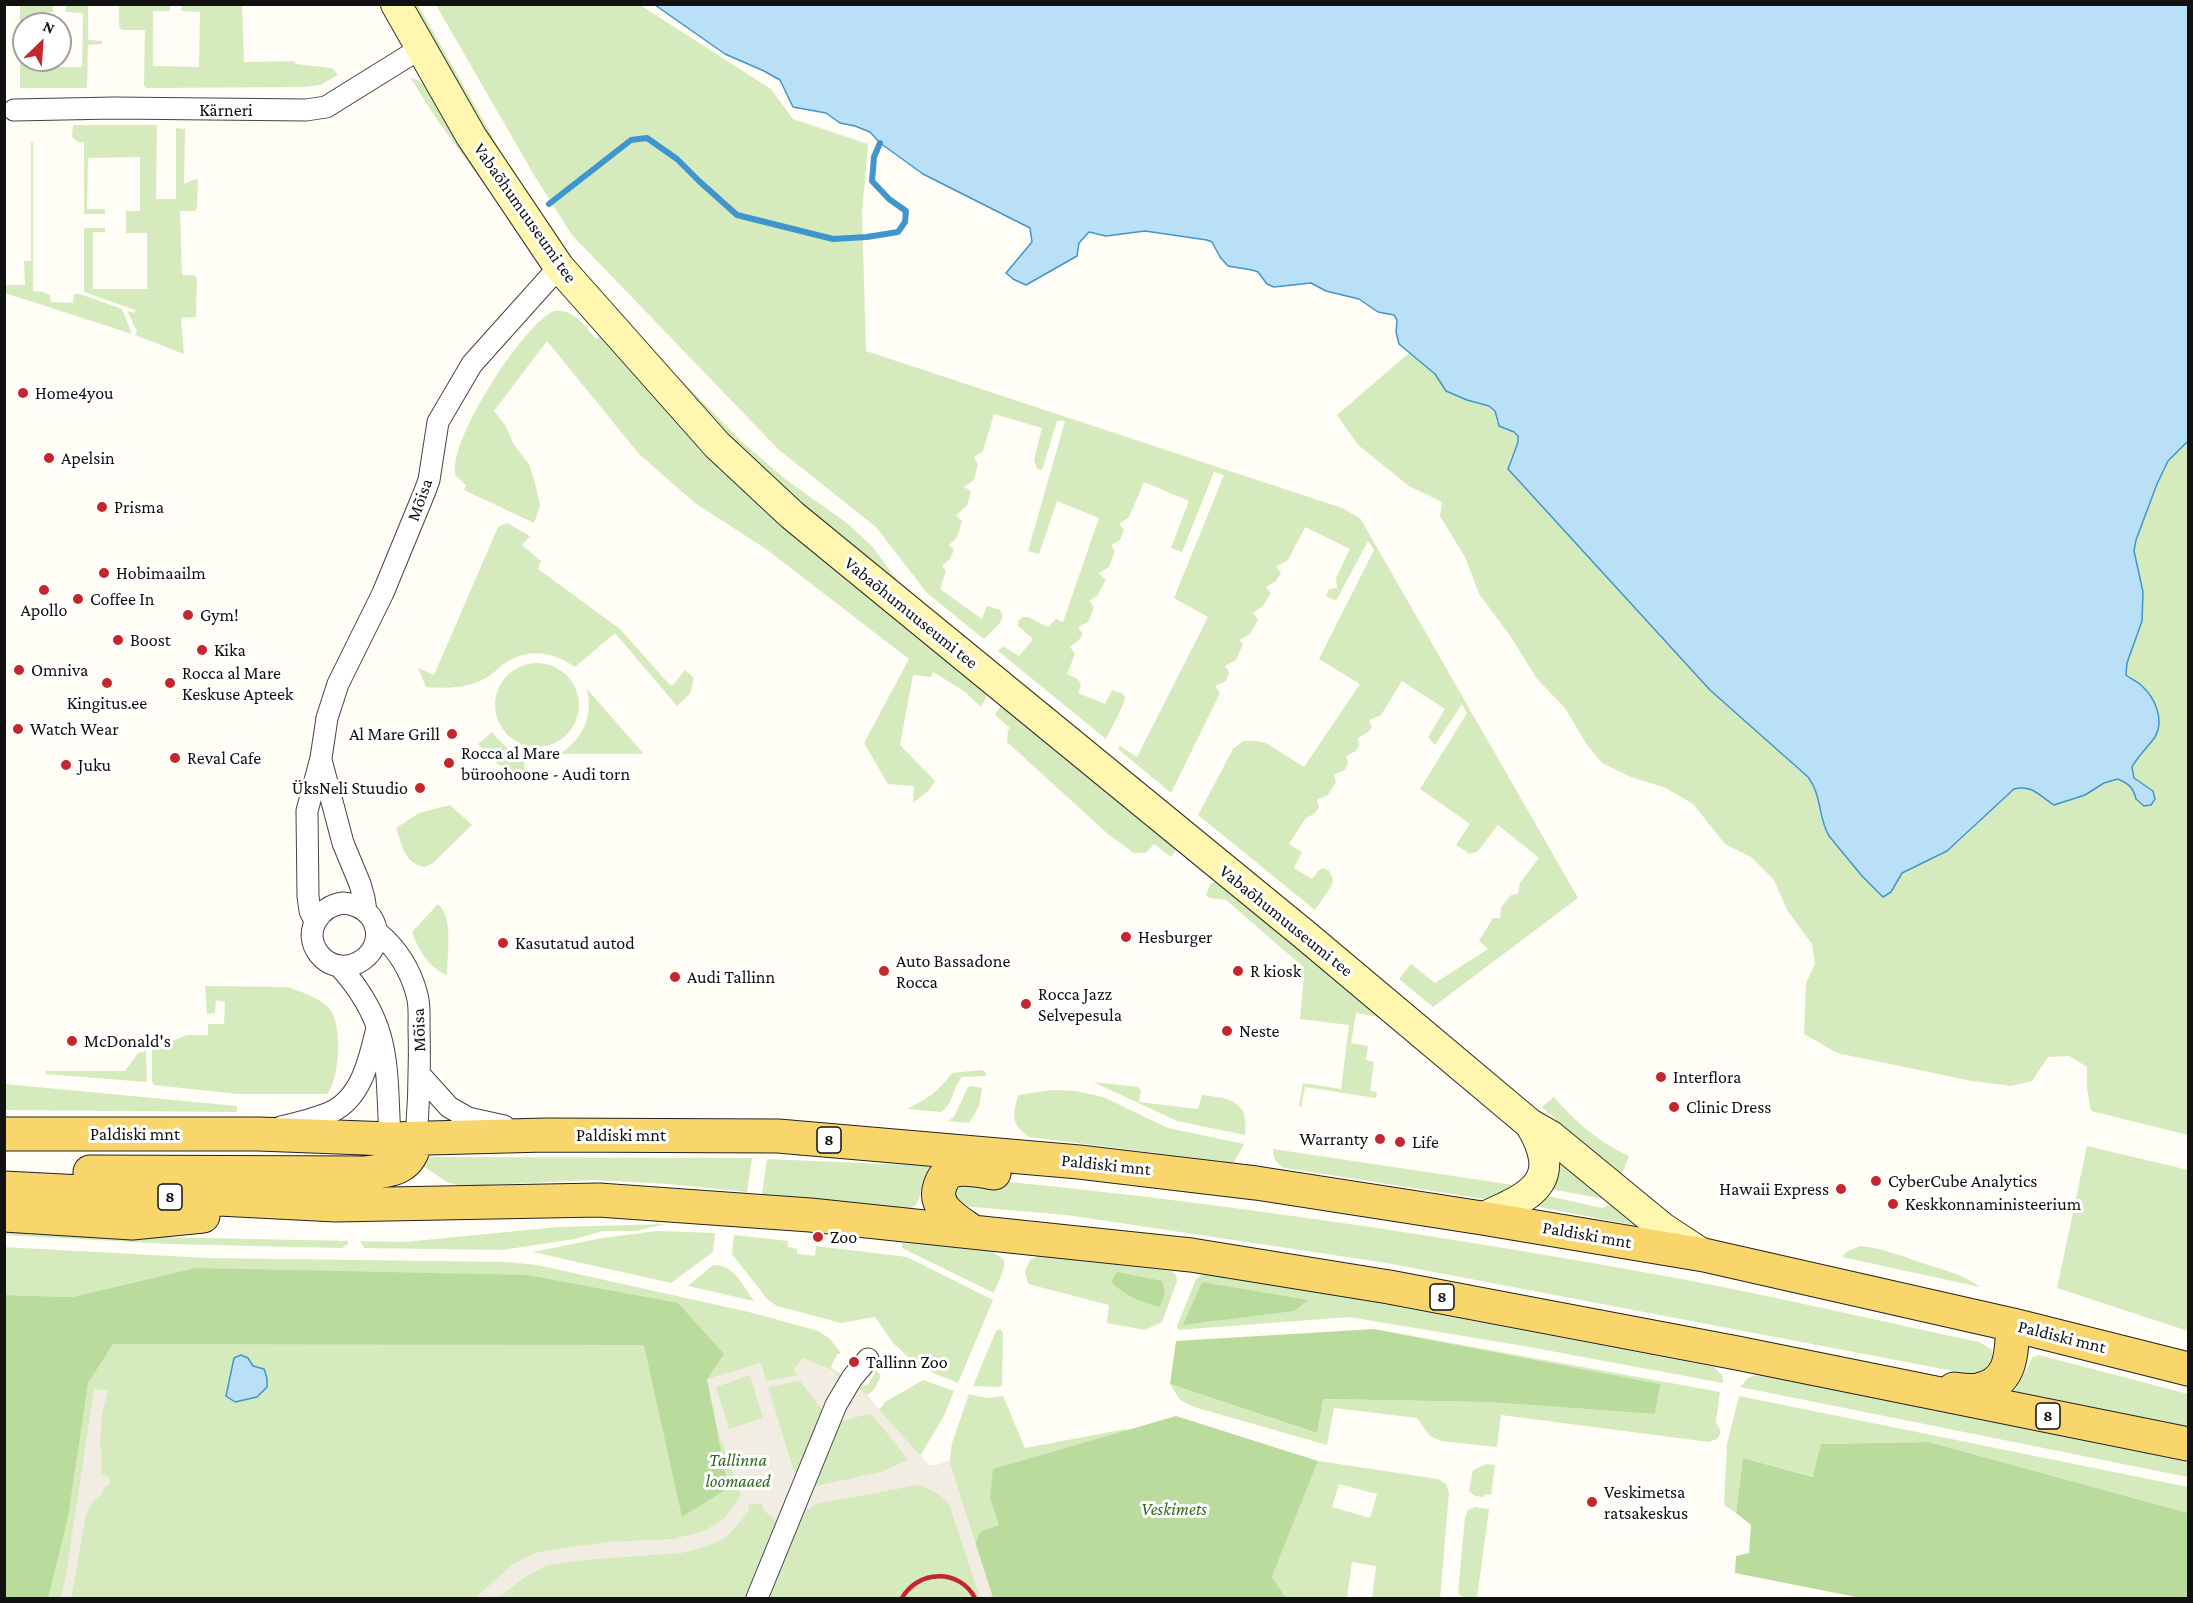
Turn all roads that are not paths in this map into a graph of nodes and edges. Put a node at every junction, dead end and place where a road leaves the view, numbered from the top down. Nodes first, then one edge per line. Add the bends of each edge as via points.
1 (396, 4) edge
2 (421, 48) junction
3 (14, 110) dead end
4 (560, 267) junction
5 (321, 758) junction
6 (366, 911) junction
7 (315, 921) junction
8 (378, 933) junction
9 (339, 966) junction
10 (377, 1027) junction
11 (421, 1076) junction
12 (1530, 1124) junction
13 (4, 1134) edge
14 (259, 1134) junction
15 (546, 1135) junction
16 (403, 1148) junction
17 (1079, 1162) junction
18 (4, 1174) edge
19 (4, 1188) edge
20 (458, 1203) junction
21 (336, 1205) junction
22 (4, 1215) edge
23 (1482, 1218) junction
24 (973, 1232) junction
25 (1704, 1255) junction
26 (2013, 1325) junction
27 (868, 1359) dead end
28 (2188, 1370) edge
29 (1908, 1388) junction
30 (2188, 1444) edge
31 (757, 1599) edge

1 - 2 street, Vabaõhumuuseumi tee
2 - 3 street, Kärneri via 326,107
2 - 4 street, Vabaõhumuuseumi tee via 471,136
4 - 5 street, Mõisa via 472,364 438,422 429,480 382,593 338,684 327,718
4 - 12 street, Vabaõhumuuseumi tee via 717,445 792,515
5 - 6 street, Mõisa
5 - 7 street, Mõisa via 307,811 308,896
6 - 7 street via 352,904 334,904
6 - 8 street
7 - 9 street via 316,949
8 - 9 street via 361,962
8 - 11 street, Mõisa via 398,954 418,996
9 - 10 street, Mõisa via 367,1002
10 - 14 street via 370,1060 345,1101 332,1112
10 - 16 street, Mõisa via 386,1053
11 - 15 street via 449,1107 468,1118
11 - 16 street, Mõisa
12 - 23 street via 1545,1156 1538,1186
12 - 25 street via 1551,1136 1663,1228
13 - 14 main road, Paldiski mnt / 8
14 - 16 main road, Paldiski mnt / 8
15 - 16 main road, Paldiski mnt / 8
15 - 17 main road, Paldiski mnt / 8 via 778,1136
16 - 18 main road via 387,1170 363,1173
16 - 20 main road via 432,1189
17 - 23 main road, Paldiski mnt / 8 via 1256,1183
17 - 24 main road via 1022,1174 951,1171 938,1190 939,1201 945,1211
19 - 21 main road, 8
20 - 21 main road, 8
20 - 24 main road, 8 via 599,1200 753,1210
21 - 22 main road, 8 via 132,1223
23 - 25 main road, Paldiski mnt / 8
24 - 29 main road, 8 via 1191,1255 1389,1287
25 - 26 main road, Paldiski mnt / 8
26 - 28 main road, Paldiski mnt / 8
26 - 29 main road via 2008,1369 2000,1381 1978,1390
27 - 31 street via 836,1405
29 - 30 main road, 8

